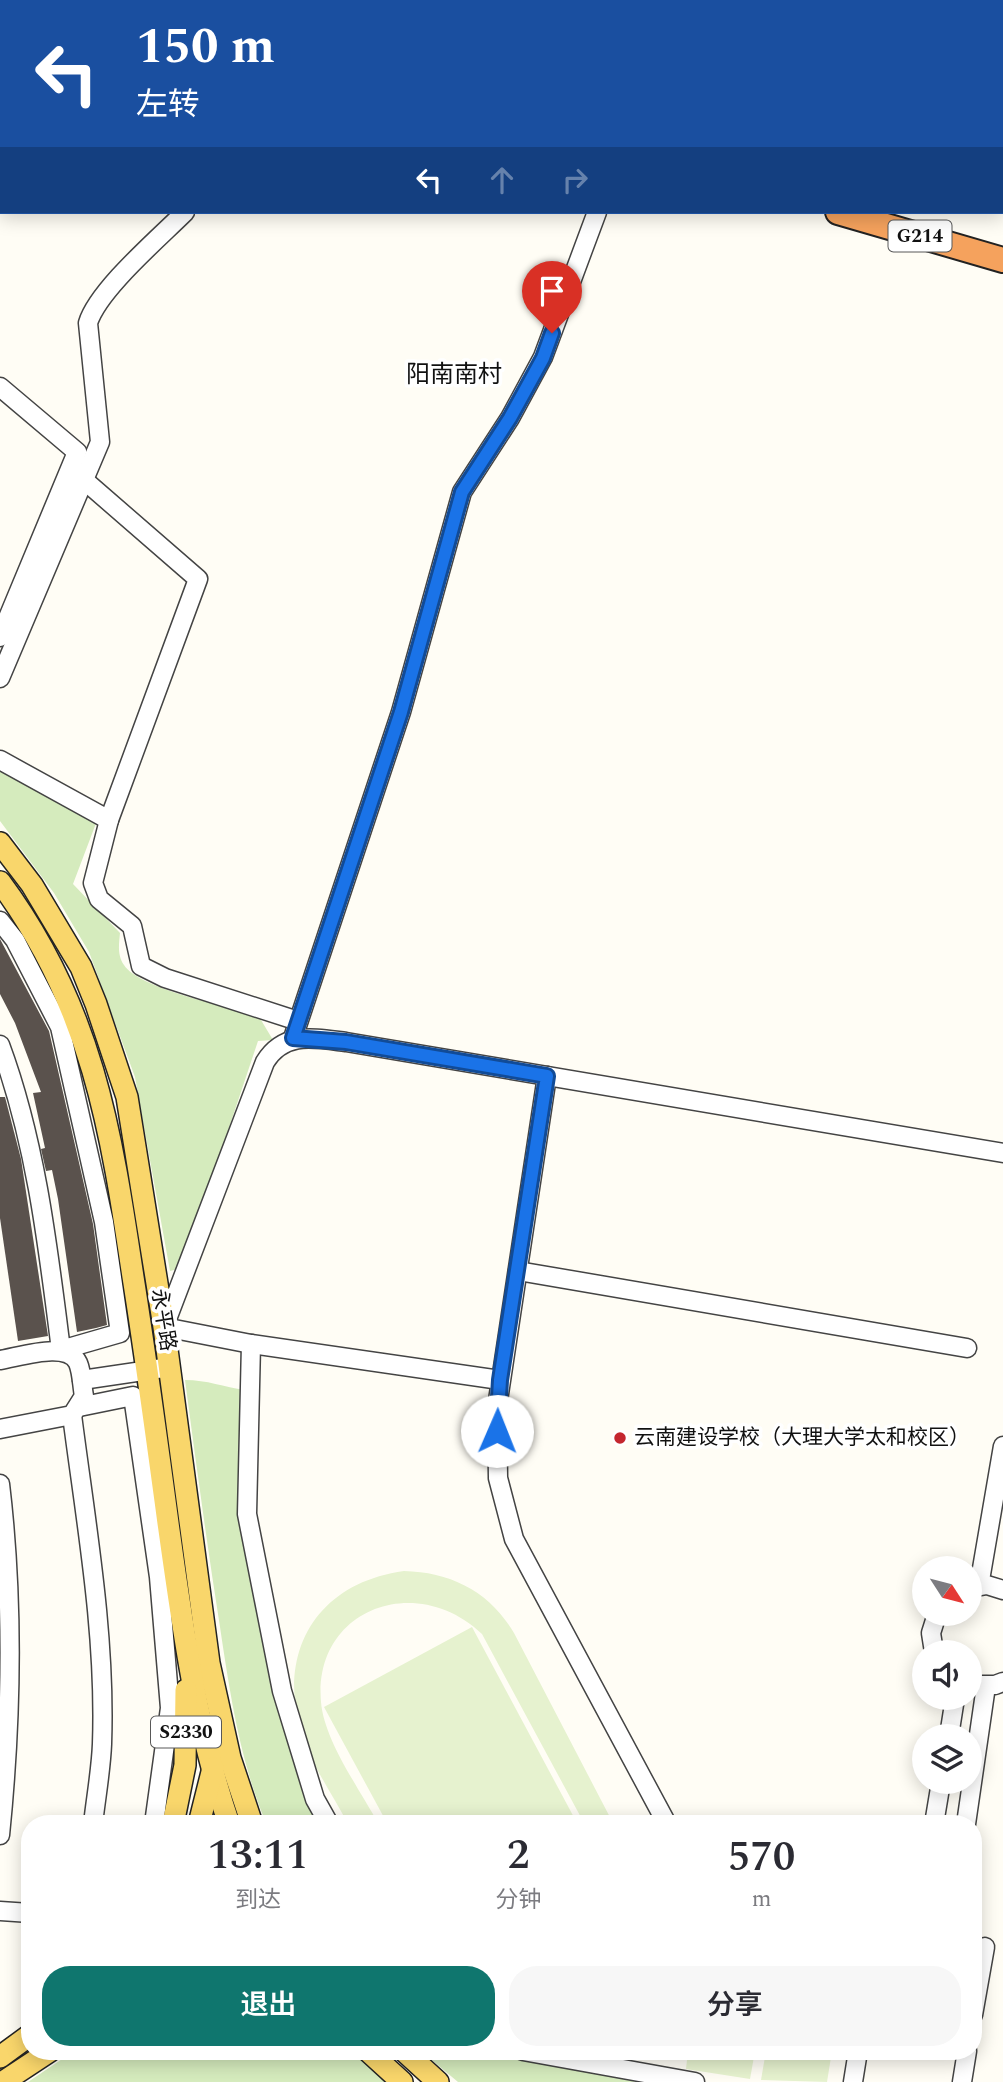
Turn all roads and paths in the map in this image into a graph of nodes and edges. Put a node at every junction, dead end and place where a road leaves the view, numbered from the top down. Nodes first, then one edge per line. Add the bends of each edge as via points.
1 (183, 214) edge
2 (596, 214) edge
3 (845, 214) edge
4 (1003, 260) edge
5 (0, 387) edge
6 (84, 480) junction
7 (0, 636) edge
8 (0, 678) edge
9 (0, 760) edge
10 (109, 820) junction
11 (0, 843) edge
12 (0, 882) edge
13 (0, 920) edge
14 (296, 1030) junction
15 (0, 1045) edge
16 (547, 1076) junction
17 (1003, 1153) edge
18 (518, 1271) junction
19 (164, 1327) junction
20 (251, 1345) junction
21 (967, 1348) dead end
22 (61, 1350) junction
23 (0, 1360) edge
24 (170, 1367) junction
25 (147, 1368) junction
26 (82, 1380) junction
27 (500, 1380) junction
28 (75, 1411) junction
29 (0, 1429) edge
30 (1003, 1446) edge
31 (0, 1484) edge
32 (980, 1556) edge
33 (982, 1588) edge
34 (1003, 1590) edge
35 (184, 1639) junction
36 (986, 1684) edge
37 (216, 1701) junction
38 (213, 1766) junction
39 (939, 1794) edge
40 (94, 1815) edge
41 (155, 1815) edge
42 (175, 1815) edge
43 (201, 1815) edge
44 (227, 1815) edge
45 (249, 1815) edge
46 (324, 1815) edge
47 (662, 1815) edge
48 (936, 1815) edge
49 (967, 1815) edge
50 (0, 1835) edge
51 (0, 1911) edge
52 (21, 1912) edge
53 (982, 1946) edge
54 (1003, 1950) edge
55 (21, 2042) edge
56 (0, 2057) edge
57 (36, 2060) edge
58 (378, 2060) edge
59 (414, 2060) edge
60 (573, 2060) edge
61 (857, 2060) edge
62 (966, 2060) edge
63 (3, 2082) edge
64 (402, 2082) edge
65 (438, 2082) edge
66 (695, 2082) edge
67 (853, 2082) edge
68 (962, 2082) edge

1 - 6 street via 91,313 89,336 100,442
2 - 14 street via 543,358 462,492 401,712
3 - 4 highway, G214
5 - 7 street via 77,452
6 - 8 street
6 - 10 street via 198,579
9 - 10 street
10 - 14 street via 93,883 99,899 132,926 141,967
11 - 19 main road, 永平路 via 32,885 80,967 113,1052 133,1128
12 - 25 main road, 永平路 via 53,964 93,1066 112,1141
13 - 22 street via 60,1027 104,1222 120,1333
14 - 16 street
14 - 19 street via 265,1062
15 - 22 street via 15,1084 35,1172
16 - 17 street
16 - 18 street
18 - 21 street
18 - 27 street
19 - 20 street
19 - 24 main road, 永平路
20 - 27 street
20 - 46 street via 247,1514 282,1691
22 - 23 street
22 - 26 street via 72,1354
24 - 25 street
24 - 37 main road, 永平路
25 - 26 street
25 - 35 main road, 永平路
26 - 28 street via 84,1396
27 - 47 street via 498,1478 514,1539
28 - 29 street
28 - 40 street via 101,1671 102,1746
28 - 41 street via 133,1396 159,1577 170,1708
30 - 32 street
31 - 50 street via 9,1561 11,1674
33 - 34 street
35 - 38 main road, 永平路
35 - 42 main road, S2330 via 185,1765
36 - 49 street
37 - 38 main road, S2330
37 - 45 main road, 永平路
38 - 43 main road, S2330
38 - 44 main road, 永平路
39 - 48 street
51 - 52 street
53 - 54 street
55 - 56 main road
57 - 63 main road
58 - 64 main road
59 - 65 main road
60 - 66 street
61 - 67 street
62 - 68 street

